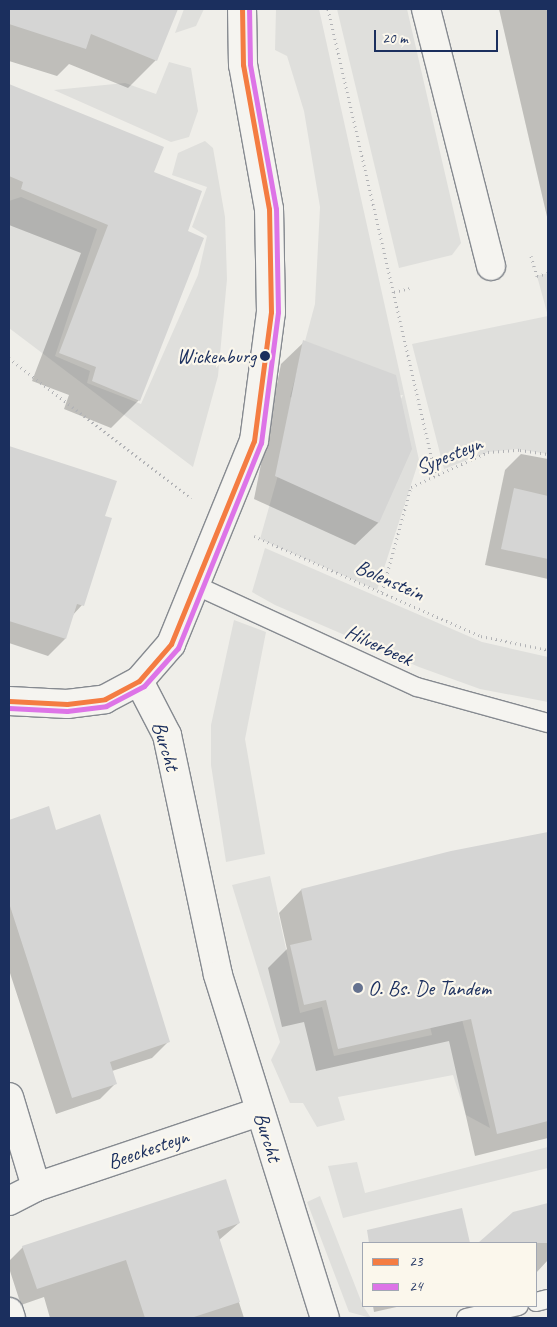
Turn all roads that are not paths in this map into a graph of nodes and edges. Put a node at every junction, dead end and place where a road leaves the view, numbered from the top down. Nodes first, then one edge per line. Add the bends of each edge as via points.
1 (242, 9) edge
2 (426, 9) edge
3 (491, 266) dead end
4 (197, 586) junction
5 (139, 682) junction
6 (9, 702) edge
7 (548, 723) edge
8 (9, 1097) edge
9 (260, 1112) junction
10 (36, 1187) junction
11 (9, 1201) edge
12 (515, 1307) edge
13 (9, 1312) edge
14 (11, 1318) edge
15 (324, 1318) edge
16 (466, 1318) edge

1 - 4 street via 243,65 269,209 271,312 254,440
2 - 3 street
4 - 5 street via 171,644
4 - 7 lane, Hilverbeek via 417,687
5 - 6 street via 105,699 67,704
5 - 9 street, Burcht via 167,735 218,975
8 - 10 street
9 - 10 street, Beeckesteyn
9 - 15 street, Burcht
10 - 11 street, Beeckesteyn
12 - 16 lane
13 - 14 street

